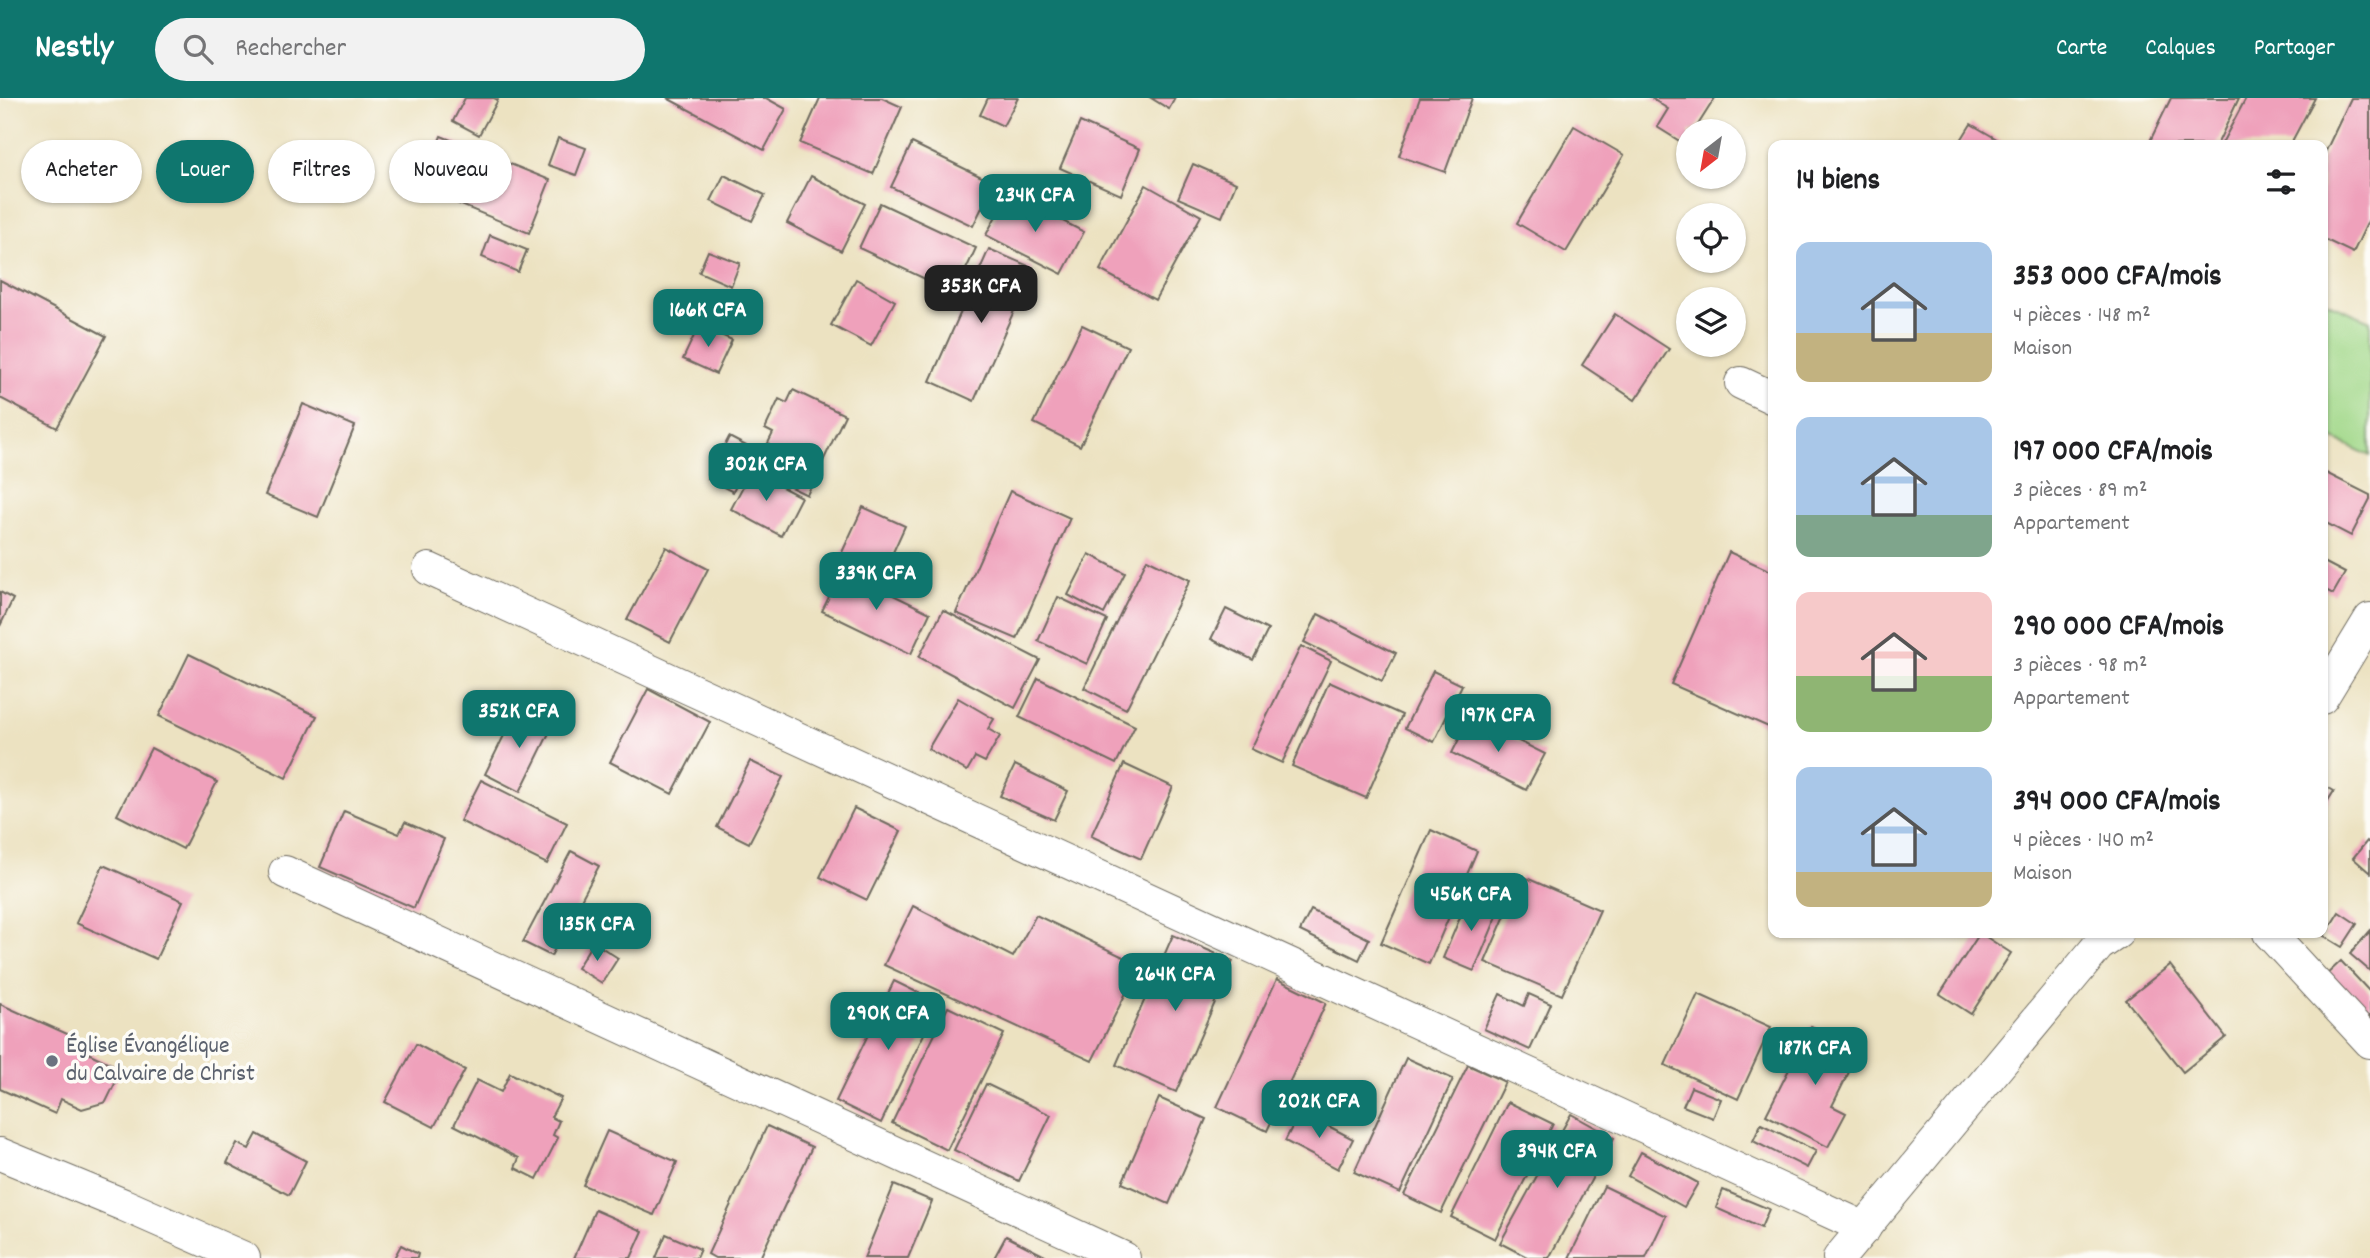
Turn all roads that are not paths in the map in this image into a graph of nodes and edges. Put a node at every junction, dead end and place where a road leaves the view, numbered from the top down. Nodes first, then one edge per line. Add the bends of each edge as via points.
1 (1741, 383) dead end
2 (1768, 396) edge
3 (429, 569) dead end
4 (2370, 619) edge
5 (2328, 679) edge
6 (285, 872) dead end
7 (2110, 938) edge
8 (2274, 938) edge
9 (2370, 1042) edge
10 (0, 1154) edge
11 (1865, 1228) junction
12 (244, 1258) edge
13 (1124, 1258) edge
14 (1839, 1258) edge

1 - 2 street
3 - 11 street
4 - 5 street
6 - 13 street
7 - 11 street via 2099,945
8 - 9 street
10 - 12 street
11 - 14 street

